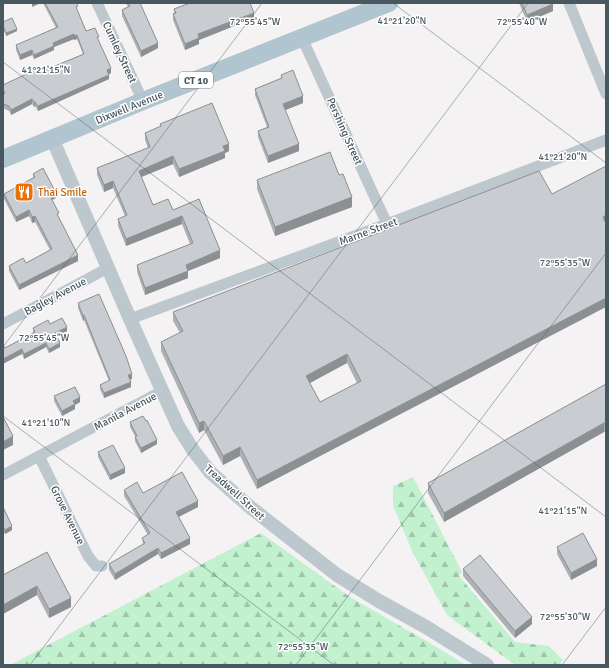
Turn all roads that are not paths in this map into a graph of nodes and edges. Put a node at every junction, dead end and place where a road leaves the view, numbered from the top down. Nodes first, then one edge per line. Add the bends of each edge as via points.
1 (97, 3) edge
2 (389, 3) edge
3 (569, 3) edge
4 (302, 38) junction
5 (606, 94) edge
6 (143, 101) junction
7 (52, 138) junction
8 (606, 140) edge
9 (3, 159) edge
10 (387, 224) junction
11 (108, 268) junction
12 (130, 319) junction
13 (3, 324) edge
14 (162, 391) junction
15 (39, 456) junction
16 (3, 476) edge
17 (102, 566) dead end
18 (487, 665) edge

1 - 6 street, Cumley Street
2 - 4 main road, Dixwell Avenue / CT 10
3 - 5 street
4 - 6 main road, Dixwell Avenue / CT 10
4 - 10 street, Pershing Street
6 - 7 main road, Dixwell Avenue / CT 10
7 - 9 main road, Dixwell Avenue / CT 10
7 - 11 street, Treadwell Street
8 - 10 street, Marne Street
10 - 12 street, Marne Street
11 - 12 street, Treadwell Street
11 - 13 street, Bagley Avenue
12 - 14 street, Treadwell Street
14 - 15 street, Manila Avenue
14 - 18 street, Treadwell Street via 192,450 210,472 250,507 355,587
15 - 16 street, Manila Avenue
15 - 17 street, Grove Avenue via 88,556 96,566

